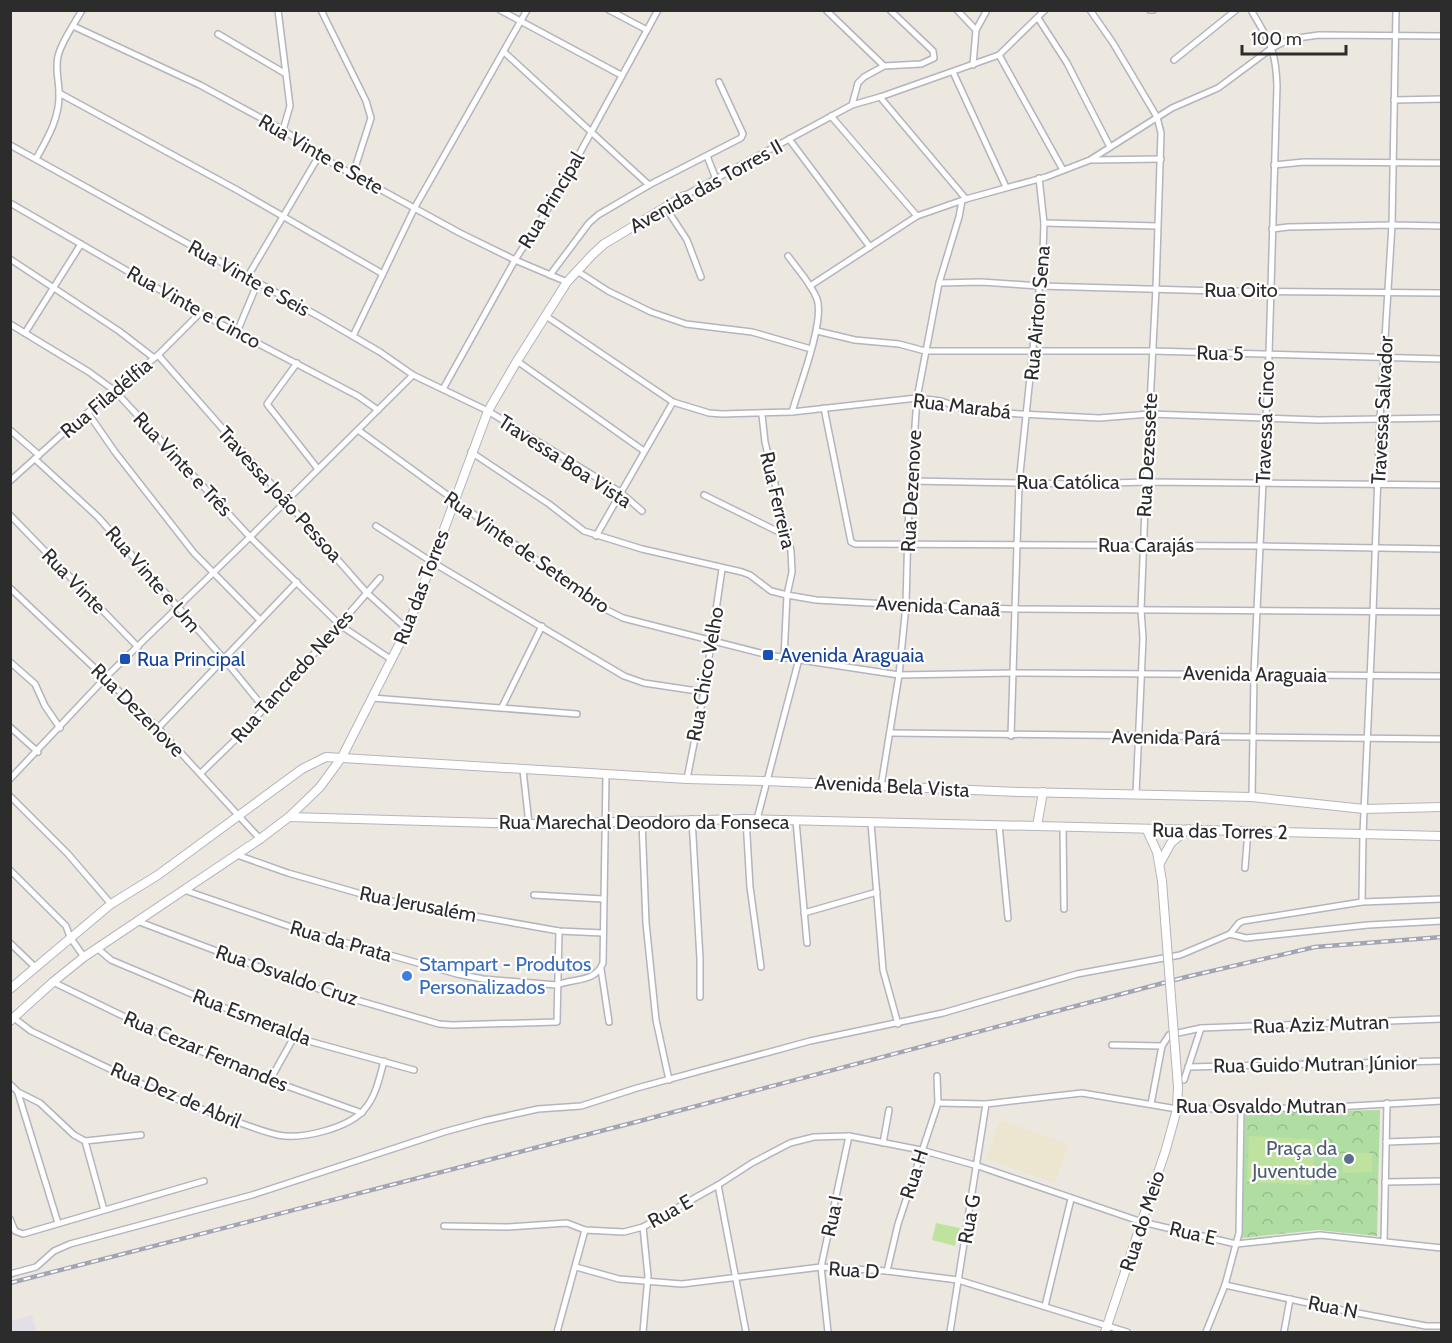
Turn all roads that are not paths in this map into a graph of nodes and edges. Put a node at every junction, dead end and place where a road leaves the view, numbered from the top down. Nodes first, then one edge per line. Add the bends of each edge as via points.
1 (82, 10) edge
2 (278, 10) edge
3 (321, 10) edge
4 (500, 10) edge
5 (527, 10) edge
6 (609, 10) edge
7 (658, 10) edge
8 (890, 10) edge
9 (957, 10) edge
10 (987, 10) edge
11 (1045, 10) edge
12 (1090, 10) edge
13 (1236, 10) edge
14 (1251, 10) edge
15 (1396, 10) edge
16 (827, 11) edge
17 (1038, 18) junction
18 (520, 23) junction
19 (73, 26) junction
20 (647, 30) junction
21 (976, 30) junction
22 (218, 34) dead end
23 (1395, 35) junction
24 (1442, 36) edge
25 (1272, 48) junction
26 (504, 52) junction
27 (999, 55) junction
28 (1174, 60) dead end
29 (973, 65) junction
30 (884, 66) junction
31 (953, 72) junction
32 (286, 74) junction
33 (621, 75) junction
34 (719, 82) dead end
35 (59, 93) junction
36 (880, 97) junction
37 (1442, 99) edge
38 (1394, 100) junction
39 (852, 105) junction
40 (831, 116) junction
41 (1157, 117) junction
42 (283, 130) junction
43 (591, 132) junction
44 (789, 139) junction
45 (10, 145) edge
46 (1110, 147) junction
47 (320, 154) junction
48 (707, 156) junction
49 (36, 159) junction
50 (1161, 159) junction
51 (1090, 160) junction
52 (1393, 162) junction
53 (1442, 163) edge
54 (1274, 165) junction
55 (1063, 170) junction
56 (353, 174) junction
57 (1039, 178) junction
58 (716, 179) junction
59 (649, 185) junction
60 (1006, 187) junction
61 (684, 196) joint
62 (964, 200) junction
63 (10, 203) edge
64 (415, 207) junction
65 (666, 208) junction
66 (917, 216) junction
67 (282, 217) junction
68 (1044, 223) junction
69 (1392, 225) junction
70 (1157, 226) junction
71 (1442, 226) edge
72 (1272, 229) junction
73 (81, 244) junction
74 (870, 246) junction
75 (788, 256) dead end
76 (10, 259) edge
77 (515, 260) junction
78 (577, 271) junction
79 (383, 274) junction
80 (550, 275) junction
81 (248, 276) junction
82 (701, 277) dead end
83 (258, 282) junction
84 (567, 282) junction
85 (939, 283) junction
86 (810, 286) junction
87 (1040, 286) junction
88 (54, 287) junction
89 (1156, 288) junction
90 (1269, 290) junction
91 (1388, 292) junction
92 (1442, 293) edge
93 (200, 313) junction
94 (546, 316) junction
95 (10, 324) edge
96 (818, 331) junction
97 (237, 332) junction
98 (26, 333) junction
99 (353, 336) junction
100 (811, 349) junction
101 (1034, 350) junction
102 (926, 351) junction
103 (1152, 351) junction
104 (1269, 354) junction
105 (156, 357) junction
106 (1385, 357) junction
107 (1442, 359) edge
108 (517, 361) junction
109 (297, 363) junction
110 (413, 375) junction
111 (443, 389) junction
112 (115, 391) junction
113 (917, 398) junction
114 (673, 402) junction
115 (824, 408) junction
116 (378, 410) junction
117 (488, 411) junction
118 (792, 412) junction
119 (88, 413) junction
120 (1027, 413) junction
121 (1150, 414) junction
122 (762, 415) junction
123 (1442, 418) edge
124 (1266, 419) junction
125 (1380, 419) junction
126 (10, 430) edge
127 (358, 430) junction
128 (644, 451) junction
129 (471, 452) junction
130 (37, 457) junction
131 (318, 469) junction
132 (10, 481) edge
133 (911, 481) junction
134 (1146, 482) junction
135 (1019, 483) junction
136 (1377, 484) junction
137 (1263, 485) junction
138 (1442, 485) edge
139 (620, 492) junction
140 (704, 495) dead end
141 (454, 500) junction
142 (286, 502) junction
143 (642, 511) dead end
144 (10, 515) edge
145 (376, 526) dead end
146 (596, 536) junction
147 (787, 536) junction
148 (250, 537) junction
149 (908, 543) junction
150 (1016, 544) junction
151 (1143, 545) junction
152 (1260, 546) junction
153 (1375, 548) junction
154 (1442, 549) edge
155 (432, 562) junction
156 (722, 569) junction
157 (213, 574) junction
158 (380, 578) dead end
159 (297, 582) junction
160 (10, 588) edge
161 (366, 592) junction
162 (788, 596) junction
163 (906, 605) junction
164 (177, 606) junction
165 (1014, 609) junction
166 (1141, 610) junction
167 (1257, 610) junction
168 (1374, 612) junction
169 (1442, 612) edge
170 (260, 620) junction
171 (340, 625) junction
172 (542, 626) junction
173 (406, 629) junction
174 (711, 641) junction
175 (138, 646) junction
176 (784, 658) junction
177 (224, 659) junction
178 (799, 659) junction
179 (392, 660) junction
180 (10, 662) edge
181 (1013, 673) junction
182 (1140, 674) junction
183 (1254, 674) junction
184 (899, 675) junction
185 (1370, 676) junction
186 (1442, 676) edge
187 (106, 677) junction
188 (704, 692) junction
189 (372, 698) junction
190 (502, 707) junction
191 (264, 708) junction
192 (577, 714) dead end
193 (10, 727) edge
194 (60, 728) junction
195 (158, 728) junction
196 (890, 733) junction
197 (1011, 736) junction
198 (1138, 737) junction
199 (1253, 738) junction
200 (1368, 739) junction
201 (1442, 739) edge
202 (38, 752) junction
203 (342, 757) junction
204 (523, 770) junction
205 (201, 772) junction
206 (606, 775) junction
207 (10, 779) edge
208 (687, 779) junction
209 (766, 781) junction
210 (881, 786) junction
211 (1043, 792) junction
212 (1136, 794) junction
213 (10, 796) edge
214 (1252, 796) junction
215 (1442, 807) edge
216 (1364, 808) junction
217 (238, 815) junction
218 (289, 817) junction
219 (692, 819) junction
220 (746, 819) junction
221 (757, 819) junction
222 (642, 821) junction
223 (796, 821) junction
224 (604, 822) junction
225 (871, 823) junction
226 (529, 824) junction
227 (999, 825) junction
228 (1037, 826) junction
229 (1063, 827) junction
230 (1188, 829) junction
231 (1147, 830) junction
232 (1248, 830) junction
233 (1363, 834) junction
234 (1442, 836) edge
235 (260, 839) junction
236 (237, 855) junction
237 (1160, 864) junction
238 (1245, 868) dead end
239 (10, 870) edge
240 (182, 890) junction
241 (877, 892) junction
242 (534, 895) dead end
243 (603, 899) junction
244 (1442, 899) edge
245 (1362, 902) junction
246 (111, 904) junction
247 (1064, 909) dead end
248 (804, 913) junction
249 (1008, 918) dead end
250 (136, 921) junction
251 (1442, 921) edge
252 (559, 931) junction
253 (603, 933) junction
254 (1230, 934) junction
255 (70, 937) junction
256 (10, 943) edge
257 (807, 943) dead end
258 (97, 948) junction
259 (84, 957) junction
260 (602, 966) junction
261 (35, 967) junction
262 (761, 967) dead end
263 (53, 982) junction
264 (557, 985) junction
265 (10, 989) edge
266 (700, 997) dead end
267 (11, 1018) edge
268 (1442, 1019) edge
269 (609, 1022) dead end
270 (898, 1024) junction
271 (1201, 1028) junction
272 (294, 1036) junction
273 (1112, 1045) dead end
274 (1162, 1046) junction
275 (384, 1061) junction
276 (1442, 1061) edge
277 (1188, 1067) junction
278 (414, 1070) dead end
279 (937, 1076) dead end
280 (270, 1080) junction
281 (669, 1080) junction
282 (1184, 1080) dead end
283 (10, 1084) edge
284 (18, 1092) junction
285 (1442, 1101) edge
286 (938, 1103) junction
287 (987, 1104) junction
288 (1150, 1104) junction
289 (1387, 1104) junction
290 (1241, 1108) junction
291 (1177, 1109) junction
292 (889, 1110) dead end
293 (362, 1113) junction
294 (141, 1135) dead end
295 (849, 1136) junction
296 (1442, 1140) edge
297 (85, 1141) junction
298 (1386, 1142) junction
299 (883, 1143) junction
300 (921, 1150) junction
301 (978, 1166) junction
302 (204, 1181) dead end
303 (1442, 1181) edge
304 (1385, 1182) junction
305 (718, 1185) junction
306 (1071, 1198) junction
307 (104, 1210) junction
308 (10, 1219) edge
309 (1142, 1222) junction
310 (58, 1223) junction
311 (444, 1226) dead end
312 (644, 1227) junction
313 (585, 1230) junction
314 (1384, 1241) junction
315 (1236, 1244) junction
316 (1442, 1248) edge
317 (576, 1267) junction
318 (821, 1267) junction
319 (887, 1271) junction
320 (10, 1274) edge
321 (736, 1278) junction
322 (958, 1280) junction
323 (648, 1282) junction
324 (1226, 1285) junction
325 (1290, 1299) junction
326 (1045, 1306) junction
327 (1442, 1326) edge
328 (1106, 1329) edge
329 (557, 1332) edge
330 (643, 1332) edge
331 (746, 1332) edge
332 (828, 1332) edge
333 (950, 1332) edge
334 (1127, 1332) edge
335 (1206, 1332) edge
336 (1284, 1332) edge

1 - 19 street
2 - 32 street
3 - 56 street via 371,118
4 - 18 street
5 - 18 street
6 - 20 street
7 - 20 street, Rua Principal
8 - 30 street via 934,56 921,64
9 - 21 street
10 - 21 street
11 - 17 street
12 - 41 street
13 - 28 street
14 - 25 street
15 - 23 street, Travessa Salvador
16 - 30 street
17 - 27 street
17 - 46 street via 1067,63
18 - 26 street
18 - 33 street
19 - 35 street via 57,60
19 - 42 street, Rua Vinte e Sete via 200,85
20 - 33 street, Rua Principal
21 - 29 street
22 - 32 street
23 - 24 street
23 - 25 street via 1319,35 1290,39
23 - 38 street, Travessa Salvador
25 - 41 street via 1218,88
25 - 54 street, Travessa Cinco via 1277,86
26 - 43 street
26 - 64 street
27 - 29 street, Avenida das Torres II
27 - 55 street
29 - 31 street, Avenida das Torres II
30 - 39 street via 860,80
31 - 36 street, Avenida das Torres II
31 - 60 street
32 - 42 street via 290,111
33 - 43 street, Rua Principal
34 - 48 street via 743,134
35 - 49 street via 55,119
35 - 67 street
36 - 39 street, Avenida das Torres II
36 - 62 street
37 - 38 street
38 - 52 street, Travessa Salvador
39 - 40 street, Avenida das Torres II
40 - 44 street, Avenida das Torres II
40 - 66 street
41 - 46 street
41 - 50 street, Rua Dezessete
42 - 47 street, Rua Vinte e Sete
43 - 59 street
43 - 77 street, Rua Principal
44 - 58 street, Avenida das Torres II
44 - 74 street
45 - 49 street, Rua Vinte e Seis
46 - 51 street
47 - 56 street, Rua Vinte e Sete
47 - 67 street
48 - 58 street
48 - 59 street
49 - 81 street, Rua Vinte e Seis
50 - 51 street
50 - 70 street, Rua Dezessete
51 - 55 street
52 - 53 street
52 - 54 street
52 - 69 street, Travessa Salvador
54 - 72 street, Travessa Cinco
55 - 57 street
56 - 64 street, Rua Vinte e Sete
57 - 60 street
57 - 68 street, Rua Airton Sena
58 - 61 street, Avenida das Torres II
59 - 80 street via 589,223
60 - 62 street
61 - 65 street, Avenida das Torres II
62 - 66 street
62 - 85 street, Rua Dezenove
63 - 73 street, Rua Vinte e Cinco
64 - 77 street, Rua Vinte e Sete
64 - 79 street
65 - 78 street, Avenida das Torres II via 604,244
65 - 82 street via 687,240
66 - 74 street
67 - 79 street
67 - 81 street
68 - 70 street
68 - 87 street, Rua Airton Sena
69 - 71 street
69 - 72 street
69 - 91 street, Travessa Salvador
70 - 89 street, Rua Dezessete
72 - 90 street, Travessa Cinco
73 - 88 street
73 - 93 street, Rua Vinte e Cinco
74 - 86 street
75 - 86 street
76 - 88 street, Travessa João Pessoa
77 - 80 street, Rua Vinte e Sete
77 - 111 street, Rua Principal
78 - 84 street, Avenida das Torres II
78 - 100 street via 651,312 686,324 752,332
79 - 99 street
80 - 84 street, Rua Vinte e Sete
81 - 83 street, Rua Vinte e Seis
83 - 97 street
83 - 99 street, Rua Vinte e Seis
84 - 94 street, Avenida das Torres II
85 - 87 street, Rua Oito
85 - 102 street, Rua Dezenove
86 - 96 street via 819,308
87 - 89 street, Rua Oito
87 - 101 street, Rua Airton Sena
88 - 98 street
88 - 105 street, Travessa João Pessoa
89 - 90 street, Rua Oito
89 - 103 street, Rua Dezessete
90 - 91 street, Rua Oito
90 - 104 street, Travessa Cinco
91 - 92 street, Rua Oito
91 - 106 street, Travessa Salvador
93 - 97 street, Rua Vinte e Cinco
93 - 105 street, Rua Filadélfia
94 - 108 street, Avenida das Torres II
94 - 114 street, Rua Marabá
95 - 98 street, Rua Vinte e Três
96 - 100 street
96 - 102 street, Rua 5
97 - 109 street, Rua Vinte e Cinco
98 - 112 street, Rua Vinte e Três
99 - 110 street, Rua Vinte e Seis
100 - 118 street
101 - 102 street, Rua 5
101 - 103 street, Rua 5
101 - 120 street, Rua Airton Sena
102 - 113 street, Rua Dezenove
103 - 104 street, Rua 5
103 - 121 street, Rua Dezessete
104 - 106 street, Rua 5
104 - 124 street, Travessa Cinco
105 - 112 street, Rua Filadélfia
105 - 142 street, Travessa João Pessoa
106 - 107 street, Rua 5
106 - 125 street, Travessa Salvador
108 - 117 street, Avenida das Torres II
108 - 128 street
109 - 116 street, Rua Vinte e Cinco
109 - 131 street via 267,404
110 - 111 street, Rua Vinte e Seis
110 - 116 street
111 - 117 street, Rua Vinte e Seis
112 - 119 street, Rua Filadélfia
112 - 148 street, Rua Vinte e Três
113 - 115 street, Rua Marabá
113 - 120 street, Rua Marabá via 971,410
113 - 133 street, Rua Dezenove
114 - 122 street, Rua Marabá via 709,413
114 - 128 street
115 - 118 street, Rua Marabá
115 - 149 street, Rua Carajás via 851,542
116 - 127 street
117 - 129 street, Rua das Torres
117 - 139 street, Travessa Boa Vista
118 - 122 street, Rua Marabá
119 - 130 street, Rua Filadélfia
119 - 157 street
120 - 121 street, Rua Marabá via 1099,418
120 - 135 street, Rua Airton Sena
121 - 124 street, Rua Marabá
121 - 134 street, Rua Dezessete
122 - 147 street, Rua Ferreira
123 - 125 street, Rua Marabá
124 - 125 street, Rua Marabá
124 - 137 street, Travessa Cinco
125 - 136 street, Travessa Salvador
126 - 130 street, Rua Vinte e Um
127 - 131 street
127 - 141 street, Rua Vinte de Setembro
128 - 139 street
129 - 141 street, Rua das Torres
129 - 146 street, Avenida Canaã
130 - 132 street, Rua Filadélfia
130 - 164 street, Rua Vinte e Um via 99,517
131 - 142 street
133 - 135 street, Rua Católica
133 - 149 street, Rua Dezenove
134 - 135 street, Rua Católica
134 - 137 street, Rua Católica
134 - 151 street, Rua Dezessete
135 - 150 street, Rua Airton Sena
136 - 137 street, Rua Católica
136 - 138 street, Rua Católica
136 - 153 street, Travessa Salvador
137 - 152 street, Travessa Cinco
139 - 143 street, Travessa Boa Vista
139 - 146 street
140 - 147 street
141 - 155 street, Rua das Torres
141 - 174 street, Rua Vinte de Setembro via 601,607 623,618
142 - 148 street
142 - 161 street, Travessa João Pessoa
144 - 175 street, Rua Vinte
145 - 155 street
146 - 156 street, Avenida Canaã
147 - 162 street, Rua Ferreira via 792,572
148 - 157 street
148 - 159 street, Rua Vinte e Três
149 - 150 street, Rua Carajás
149 - 163 street, Rua Dezenove
150 - 151 street, Rua Carajás
150 - 165 street, Rua Airton Sena
151 - 152 street, Rua Carajás
151 - 166 street, Rua Dezessete
152 - 153 street, Rua Carajás
152 - 167 street, Travessa Cinco
153 - 154 street, Rua Carajás
153 - 168 street, Travessa Salvador
155 - 172 street
155 - 173 street, Rua das Torres
156 - 162 street, Avenida Canaã via 750,575 771,591
156 - 174 street, Rua Chico Velho
157 - 164 street
157 - 170 street
158 - 161 street, Rua Tancredo Neves
159 - 170 street
159 - 171 street, Rua Vinte e Três
160 - 187 street, Rua Dezenove
161 - 171 street, Rua Tancredo Neves
161 - 173 street, Travessa João Pessoa
162 - 163 street, Avenida Canaã
162 - 176 street, Rua Ferreira
163 - 165 street, Avenida Canaã
163 - 184 street, Rua Dezenove
164 - 175 street
164 - 177 street, Rua Vinte e Um
165 - 166 street, Avenida Canaã
165 - 181 street, Rua Airton Sena
166 - 167 street, Avenida Canaã
166 - 182 street, Rua Dezessete
167 - 168 street, Avenida Canaã
167 - 183 street, Travessa Cinco
168 - 169 street, Avenida Canaã
168 - 185 street, Travessa Salvador
170 - 177 street
171 - 179 street, Rua Vinte e Três
171 - 191 street, Rua Tancredo Neves
172 - 188 street via 629,678
172 - 190 street
173 - 179 street, Rua das Torres
174 - 176 street, Avenida Araguaia
174 - 188 street, Rua Chico Velho
175 - 187 street
176 - 178 street, Avenida Araguaia
177 - 191 street, Rua Vinte e Um
177 - 195 street
178 - 184 street, Avenida Araguaia
178 - 209 street
179 - 189 street, Rua das Torres
180 - 194 street via 35,684
181 - 182 street, Avenida Araguaia
181 - 184 street, Avenida Araguaia
181 - 197 street, Rua Airton Sena
182 - 183 street, Avenida Araguaia
182 - 198 street, Rua Dezessete
183 - 185 street, Avenida Araguaia
183 - 199 street, Travessa Cinco
184 - 196 street, Rua Dezenove
185 - 186 street, Avenida Araguaia
185 - 200 street, Travessa Salvador
187 - 194 street
187 - 195 street, Rua Dezenove
188 - 208 street, Rua Chico Velho
189 - 190 street
189 - 203 street, Rua das Torres
190 - 192 street
191 - 205 street, Rua Tancredo Neves
193 - 202 street
194 - 202 street
195 - 205 street, Rua Dezenove
196 - 197 street, Avenida Pará
196 - 210 street, Rua Dezenove
197 - 198 street, Avenida Pará
198 - 199 street, Avenida Pará
198 - 212 street, Rua Dezessete
199 - 200 street, Avenida Pará
199 - 214 street, Travessa Cinco
200 - 201 street, Avenida Pará
200 - 216 street, Travessa Salvador
202 - 207 street
203 - 204 street, Avenida Bela Vista
203 - 217 street, Avenida Bela Vista via 326,757 302,769
203 - 218 street, Rua das Torres via 320,787
204 - 206 street, Avenida Bela Vista
204 - 226 street
205 - 217 street, Rua Dezenove
206 - 208 street, Avenida Bela Vista
206 - 224 street
208 - 209 street, Avenida Bela Vista
209 - 210 street, Avenida Bela Vista
209 - 221 street
210 - 211 street, Avenida Bela Vista
211 - 212 street, Avenida Bela Vista
211 - 228 street
212 - 214 street, Avenida Bela Vista
213 - 246 street
214 - 216 street, Avenida Bela Vista
215 - 216 street, Avenida Bela Vista
216 - 233 street, Travessa Salvador
217 - 235 street, Rua Dezenove
217 - 246 street, Avenida Bela Vista via 158,875
218 - 226 street, Rua Marechal Deodoro da Fonseca
218 - 235 street, Rua das Torres
219 - 220 street, Rua Marechal Deodoro da Fonseca
219 - 222 street, Rua Marechal Deodoro da Fonseca
219 - 266 street
220 - 221 street, Rua Marechal Deodoro da Fonseca
220 - 262 street
221 - 223 street, Rua Marechal Deodoro da Fonseca
222 - 224 street, Rua Marechal Deodoro da Fonseca
222 - 281 street via 646,923 656,1020
223 - 225 street, Rua Marechal Deodoro da Fonseca
223 - 248 street
224 - 226 street, Rua Marechal Deodoro da Fonseca
224 - 243 street
225 - 227 street, Rua Marechal Deodoro da Fonseca
225 - 241 street
227 - 228 street, Rua das Torres 2
227 - 249 street
228 - 229 street, Rua das Torres 2
229 - 231 street, Rua das Torres 2
229 - 247 street
230 - 231 street, Rua das Torres 2
230 - 232 street, Rua das Torres 2
230 - 237 street via 1171,843
231 - 237 street, Rua do Meio
232 - 233 street, Rua das Torres 2
232 - 238 street
233 - 234 street, Rua das Torres 2
233 - 245 street, Travessa Salvador
235 - 236 street, Rua das Torres
236 - 240 street, Rua das Torres
236 - 252 street, Rua Jerusalém via 378,899
237 - 291 street, Rua do Meio, bridge
239 - 255 street via 66,926
240 - 250 street, Rua das Torres
240 - 264 street, Rua da Prata via 294,928 457,974
241 - 248 street
241 - 270 street via 884,970
242 - 243 street
243 - 253 street
244 - 245 street
245 - 254 street via 1243,921
246 - 255 street, Avenida Bela Vista
248 - 257 street
250 - 258 street, Rua das Torres
250 - 264 street, Rua Osvaldo Cruz via 312,987 439,1024 555,1023
251 - 254 street via 1246,938
252 - 253 street, Rua Jerusalém
252 - 264 street
253 - 260 street
254 - 270 street via 1180,955 1077,974
255 - 259 street
255 - 261 street, Avenida Bela Vista
256 - 261 street
258 - 259 street, Rua das Torres
258 - 272 street, Rua Esmeralda via 111,960
259 - 263 street, Rua das Torres
260 - 264 street, Rua da Prata via 585,979
260 - 269 street
261 - 265 street, Avenida Bela Vista
263 - 267 street, Rua das Torres
263 - 280 street, Rua Cezar Fernandes via 162,1035
267 - 293 street, Rua Dez de Abril via 199,1109 278,1135 311,1135 342,1125
268 - 271 street, Rua Aziz Mutran
270 - 281 street via 810,1041
271 - 274 street, Rua Aziz Mutran via 1169,1035
271 - 277 street
272 - 275 street, Rua Esmeralda
272 - 280 street
273 - 274 street
274 - 288 street
275 - 278 street, Rua Esmeralda
275 - 293 street via 374,1098
276 - 277 street, Rua Guido Mutran Júnior
277 - 282 street
279 - 286 street, Rua H
280 - 293 street, Rua Cezar Fernandes
281 - 320 street via 582,1106 538,1109 444,1132 252,1195 70,1244 54,1251 36,1267
283 - 284 street
284 - 297 street via 40,1103
284 - 310 street
285 - 289 street, Rua Osvaldo Mutran
286 - 287 street, Rua Osvaldo Mutran
286 - 300 street, Rua H
287 - 288 street, Rua Osvaldo Mutran via 1082,1093
287 - 301 street, Rua G
288 - 291 street, Rua Osvaldo Mutran
289 - 290 street, Rua Osvaldo Mutran
289 - 298 street
290 - 291 street, Rua Osvaldo Mutran
290 - 315 street
291 - 309 street, Rua do Meio
292 - 299 street
294 - 297 street
295 - 299 street, Rua E
295 - 305 street, Rua E via 814,1137 790,1143
295 - 318 street, Rua I
296 - 298 street
297 - 307 street
298 - 304 street
299 - 300 street, Rua E
300 - 301 street, Rua E
300 - 319 street, Rua H
301 - 306 street, Rua E
301 - 322 street, Rua G
302 - 307 street
303 - 304 street
304 - 314 street
305 - 312 street, Rua E
305 - 321 street
306 - 309 street, Rua E
306 - 326 street
307 - 310 street
308 - 310 street via 15,1231 23,1234
309 - 315 street, Rua E
309 - 328 street, Rua do Meio
311 - 313 street, Rua E via 567,1223
312 - 313 street, Rua E via 616,1232
312 - 323 street
313 - 317 street
314 - 315 street, Rua E via 1320,1235
314 - 316 street, Rua E
315 - 324 street
317 - 323 street, Rua D
317 - 329 street
318 - 319 street, Rua D
318 - 321 street, Rua D
318 - 332 street, Rua I
319 - 322 street, Rua D
321 - 323 street, Rua D via 682,1284
321 - 331 street
322 - 326 street, Rua D
322 - 333 street, Rua G
323 - 330 street
324 - 325 street, Rua N
324 - 335 street
325 - 327 street, Rua N
325 - 336 street
326 - 328 street, Rua D
328 - 334 street, Rua D

